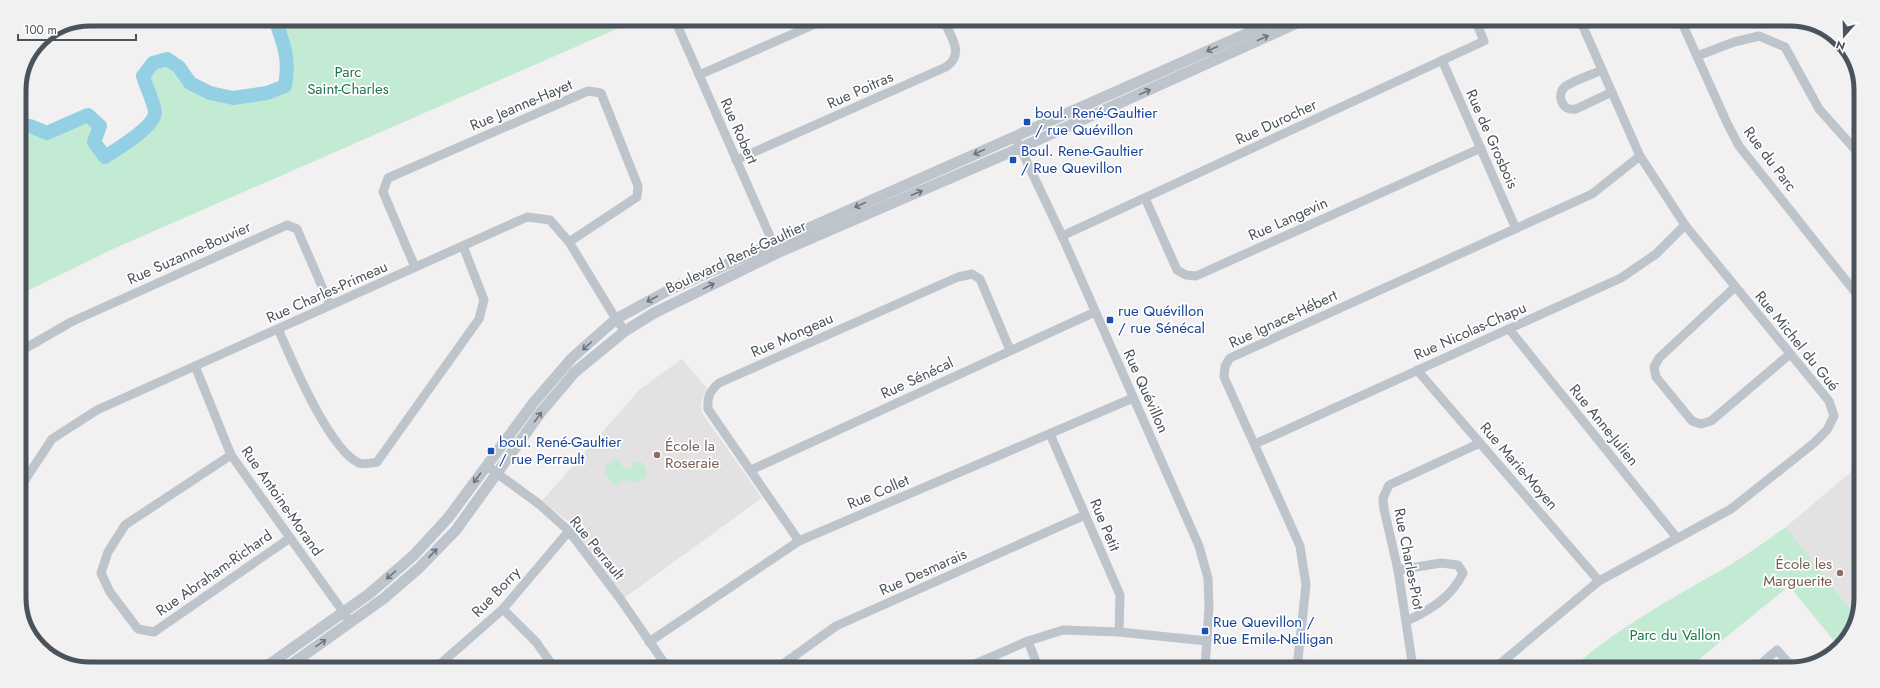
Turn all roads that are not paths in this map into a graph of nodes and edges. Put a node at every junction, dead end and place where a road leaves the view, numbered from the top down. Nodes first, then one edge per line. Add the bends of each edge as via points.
1 (678, 26) edge
2 (811, 26) edge
3 (946, 26) edge
4 (1264, 26) edge
5 (1290, 26) edge
6 (1478, 26) edge
7 (1583, 26) edge
8 (1684, 26) edge
9 (1697, 56) junction
10 (1442, 60) junction
11 (1602, 70) junction
12 (699, 75) junction
13 (1612, 92) junction
14 (1015, 137) junction
15 (1020, 148) junction
16 (1481, 148) junction
17 (1854, 148) edge
18 (1640, 156) junction
19 (736, 160) junction
20 (1145, 198) junction
21 (1685, 225) junction
22 (1516, 229) junction
23 (1062, 236) junction
24 (570, 242) junction
25 (463, 246) junction
26 (775, 248) junction
27 (415, 267) junction
28 (1735, 287) junction
29 (1854, 291) edge
30 (330, 305) junction
31 (1095, 312) junction
32 (616, 320) junction
33 (278, 329) junction
34 (1509, 329) junction
35 (625, 331) junction
36 (26, 348) edge
37 (1010, 350) junction
38 (1790, 354) junction
39 (195, 366) junction
40 (1417, 370) junction
41 (1133, 398) junction
42 (1050, 434) junction
43 (1480, 443) junction
44 (1254, 444) junction
45 (231, 455) junction
46 (487, 466) junction
47 (751, 470) junction
48 (498, 474) junction
49 (26, 476) edge
50 (1085, 515) junction
51 (569, 531) junction
52 (290, 538) junction
53 (1677, 538) junction
54 (799, 540) junction
55 (1398, 570) junction
56 (1599, 581) junction
57 (503, 608) junction
58 (343, 613) junction
59 (1407, 621) junction
60 (350, 623) junction
61 (1119, 632) junction
62 (1028, 641) junction
63 (1207, 641) junction
64 (649, 642) junction
65 (273, 662) edge
66 (295, 662) edge
67 (442, 662) edge
68 (550, 662) edge
69 (664, 662) edge
70 (786, 662) edge
71 (980, 662) edge
72 (1036, 662) edge
73 (1205, 662) edge
74 (1298, 662) edge
75 (1412, 662) edge
76 (1501, 662) edge
77 (1763, 662) edge
78 (1788, 662) edge

1 - 12 street, Rue Robert
2 - 12 street
3 - 19 street, Rue Poitras via 956,47 954,62
4 -> 14 street, Boulevard René-Gaultier
15 -> 5 street, Boulevard René-Gaultier
6 - 10 street, Rue Durocher via 1484,41
7 - 11 street, Rue Michel du Gué
8 - 9 street, Rue du Parc
9 - 17 street via 1759,36 1786,46 1819,109
9 - 29 street, Rue du Parc via 1739,146
10 - 16 street, Rue de Grosbois
10 - 20 street, Rue Durocher
11 - 13 street, Rue Michel du Gué
11 - 13 street via 1565,87 1561,103 1571,110 1576,109
12 - 19 street, Rue Robert
13 - 18 street, Rue Michel du Gué
14 - 15 street, Rue Quévillon
14 -> 26 street, Boulevard René-Gaultier
15 - 23 street, Rue Quévillon
26 -> 15 street, Boulevard René-Gaultier
16 - 20 street, Rue Langevin via 1196,276 1186,275 1177,270
16 - 22 street, Rue de Grosbois
18 - 21 street, Rue Michel du Gué
18 - 22 street, Rue Ignace-Hébert via 1592,194
19 - 26 street, Rue Robert
20 - 23 street, Rue Durocher
21 - 28 street, Rue Michel du Gué
21 - 34 street, Rue Nicolas-Chapu via 1656,254 1621,278
22 - 44 street, Rue Ignace-Hébert via 1230,358 1225,366 1224,377
23 - 31 street, Rue Quévillon
24 - 25 street, Rue Charles-Primeau via 550,220 527,217
24 - 27 street, Rue Jeanne-Hayet via 636,197 638,186 601,93 588,91 388,178 383,192
24 - 32 street, Rue Charles-Primeau
25 - 27 street, Rue Charles-Primeau
25 - 33 street via 484,300 480,320 377,462 360,463 343,451 307,394
26 -> 32 street, Boulevard René-Gaultier via 669,290
35 -> 26 street, Boulevard René-Gaultier
27 - 30 street, Rue Charles-Primeau
28 - 38 street, Rue Michel du Gué
28 - 38 street via 1659,358 1654,367 1656,377 1683,410 1692,420 1701,424 1711,421
30 - 33 street, Rue Charles-Primeau
30 - 36 street, Rue Suzanne-Bouvier via 298,229 287,224 71,322
31 - 37 street, Rue Sénécal
31 - 41 street, Rue Quévillon
32 - 35 street, Rue Charles-Primeau
32 -> 46 street, Boulevard René-Gaultier via 566,365 534,402
33 - 39 street, Rue Charles-Primeau
34 - 40 street, Rue Nicolas-Chapu
34 - 53 street, Rue Anne-Julien
48 -> 35 street, Boulevard René-Gaultier via 541,412 574,372
37 - 47 street, Rue Sénécal
37 - 47 street, Rue Mongeau via 980,279 972,274 958,276 719,383 710,391 707,399 708,409
38 - 53 street, Rue Michel du Gué via 1829,401 1834,416 1827,430 1731,509
39 - 45 street, Rue Antoine-Morand
39 - 49 street, Rue Charles-Primeau via 97,410 52,439
40 - 43 street, Rue Marie-Moyen
40 - 44 street, Rue Nicolas-Chapu
41 - 42 street, Rue Collet
41 - 63 street, Rue Quévillon via 1199,546 1208,578
42 - 50 street, Rue Petit
42 - 54 street, Rue Collet
43 - 55 street, Rue Charles-Piot via 1387,487 1383,498 1384,509
43 - 56 street, Rue Marie-Moyen
44 - 74 street, Rue Ignace-Hébert via 1300,546 1306,585
45 - 52 street, Rue Antoine-Morand
45 - 52 street, Rue Abraham-Richard via 125,525 108,552 101,573 110,592 138,630 154,632
46 - 48 street, Rue Perrault
46 -> 58 street, Boulevard René-Gaultier via 448,518 413,556
47 - 54 street, Rue Mongeau
48 - 51 street, Rue Perrault via 539,504
60 -> 48 street, Boulevard René-Gaultier via 419,568 456,530
50 - 61 street, Rue Petit via 1120,595
50 - 70 street, Rue Desmarais via 836,626
51 - 57 street, Rue Borry
51 - 64 street, Rue Perrault
52 - 58 street, Rue Antoine-Morand
53 - 56 street, Rue Michel du Gué
54 - 64 street, Rue Collet
55 - 59 street, Rue Charles-Piot
55 - 59 street via 1441,563 1458,565 1463,573 1448,595 1429,610
56 - 76 street, Rue Michel du Gué
57 - 67 street, Rue Borry
57 - 68 street via 536,642
58 - 60 street, Rue Antoine-Morand
58 - 65 street, Boulevard René-Gaultier
59 - 75 street, Rue Charles-Piot
66 -> 60 street, Boulevard René-Gaultier
61 - 62 street via 1063,630
61 - 63 street
62 - 71 street
62 - 72 street
63 - 73 street, Rue Quévillon
64 - 69 street, Rue Perrault
77 - 78 street via 1777,650

